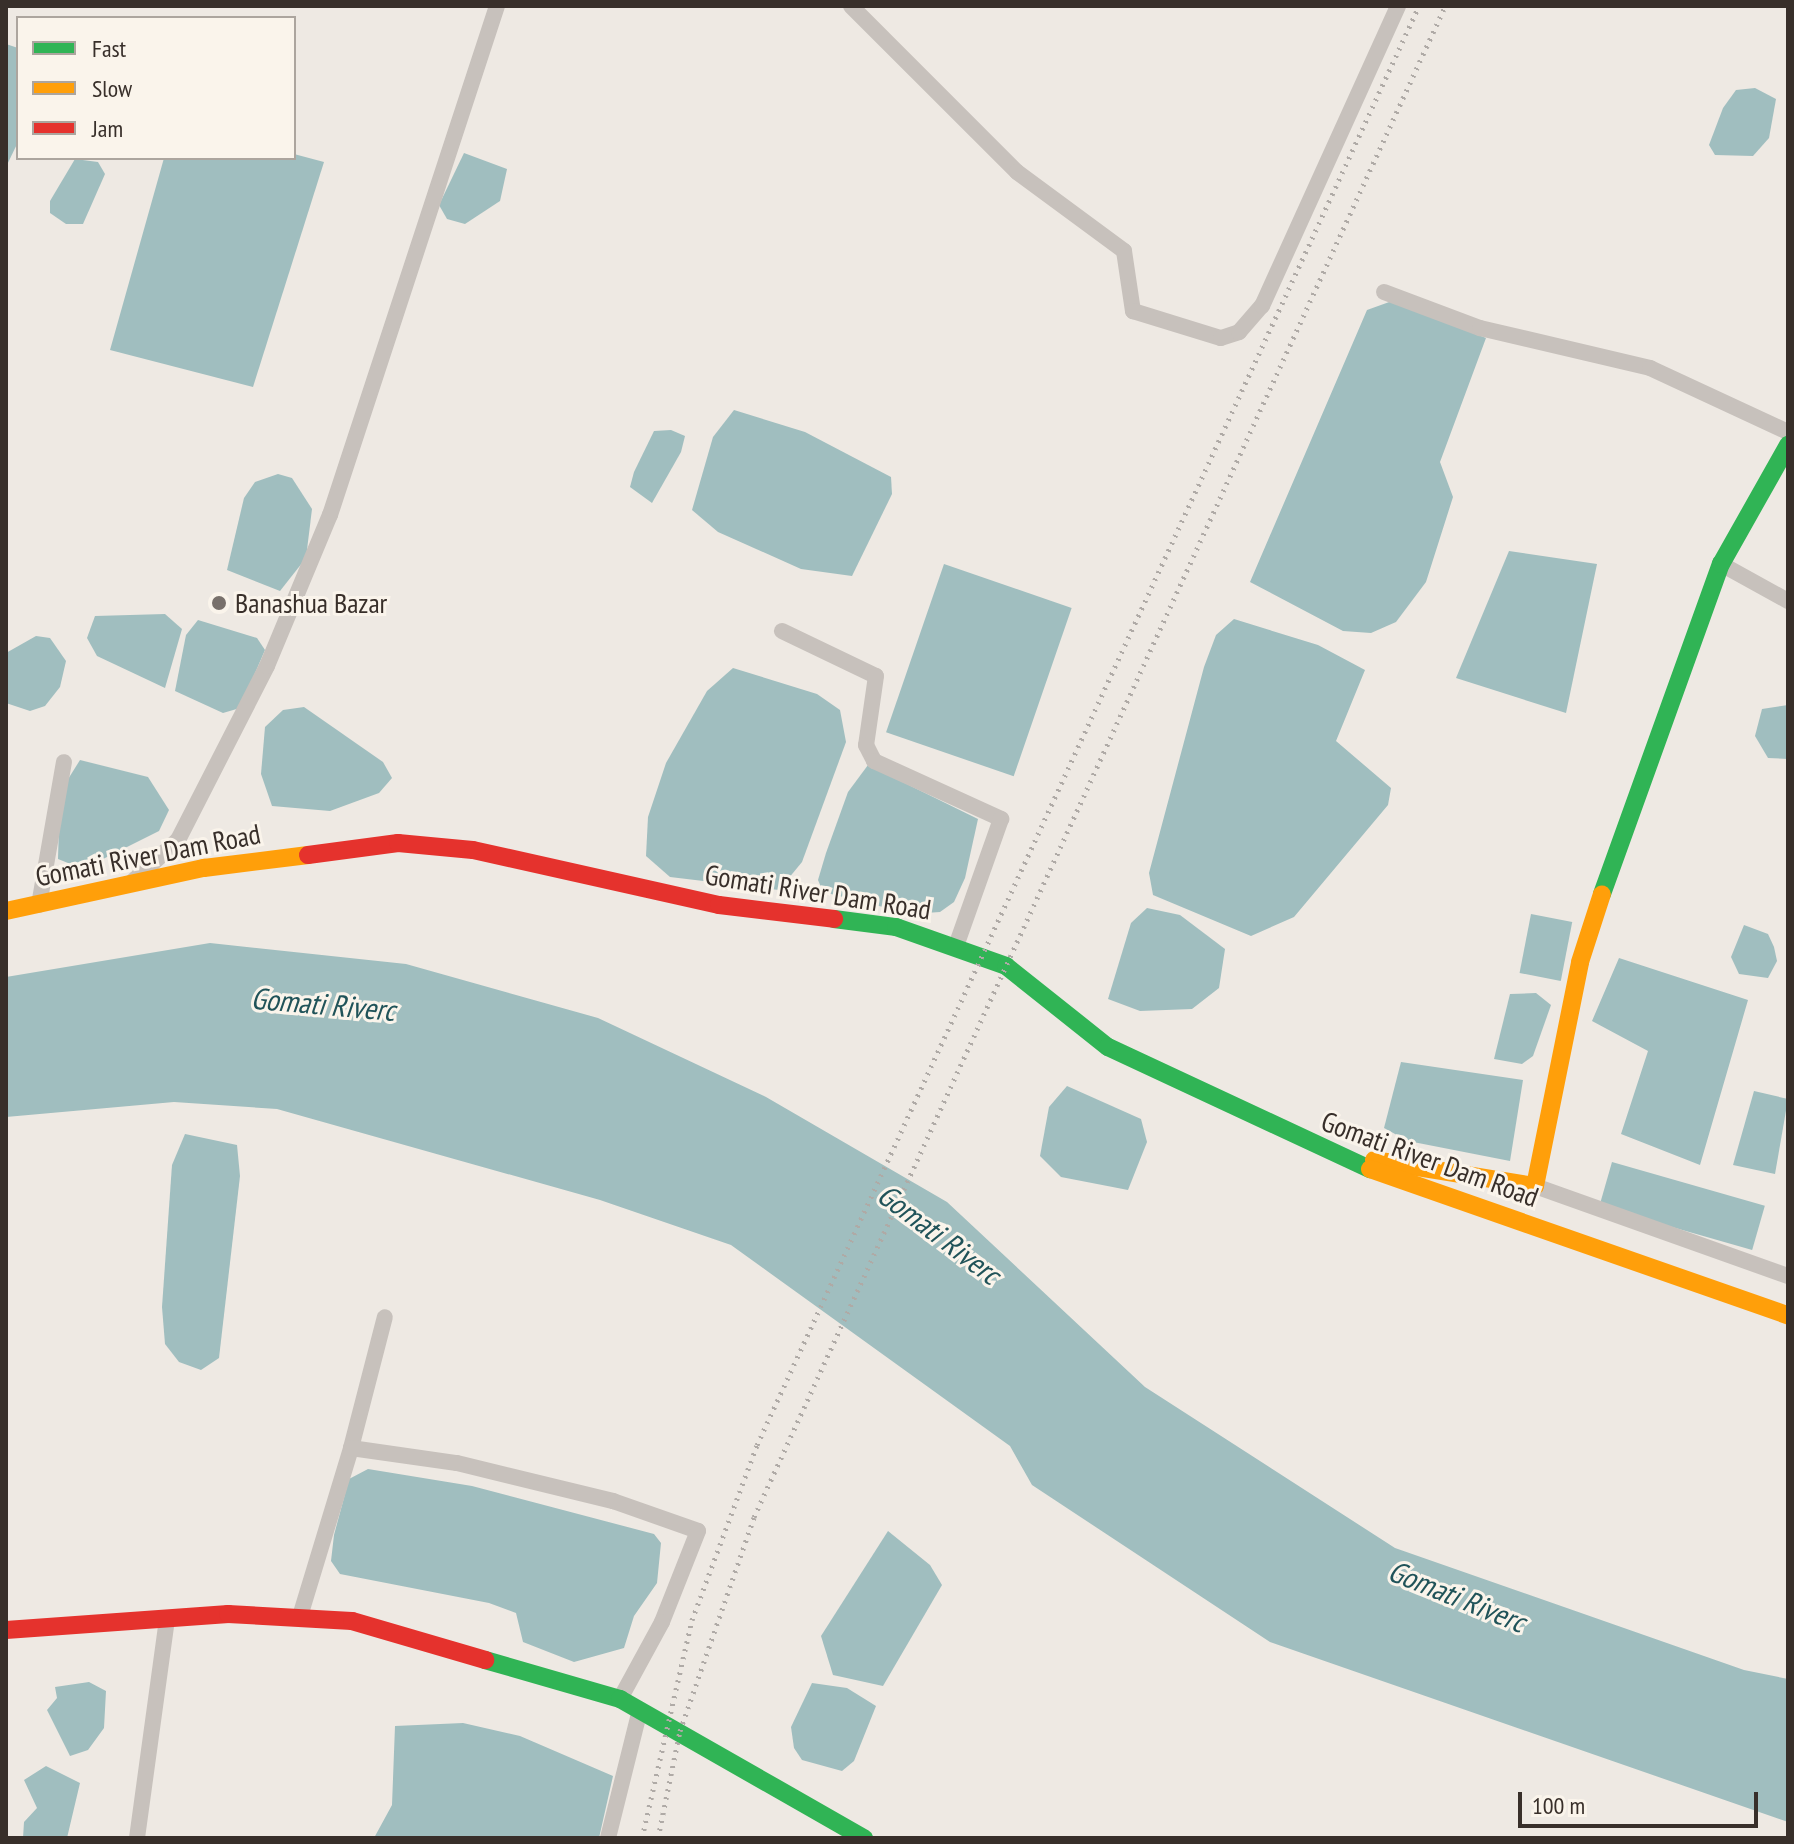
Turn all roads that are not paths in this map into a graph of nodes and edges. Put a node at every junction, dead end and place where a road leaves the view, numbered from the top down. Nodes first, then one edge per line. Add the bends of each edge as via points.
1 (497, 6) edge
2 (851, 6) edge
3 (1398, 6) edge
4 (1384, 292) dead end
5 (1788, 432) edge
6 (1788, 445) edge
7 (1721, 564) junction
8 (1788, 601) edge
9 (782, 631) dead end
10 (64, 762) dead end
11 (130, 884) junction
12 (39, 905) junction
13 (6, 911) edge
14 (956, 946) junction
15 (1319, 1151) junction
16 (1535, 1186) junction
17 (1788, 1276) edge
18 (1788, 1315) edge
19 (385, 1317) dead end
20 (351, 1448) junction
21 (301, 1613) junction
22 (167, 1618) junction
23 (6, 1630) edge
24 (620, 1699) junction
25 (640, 1710) junction
26 (137, 1838) edge
27 (608, 1838) edge
28 (864, 1838) edge

1 - 11 street via 330,515 273,652 178,840
2 - 3 street via 1017,172 1124,251 1133,311 1221,338 1239,332 1262,306
4 - 5 street via 1480,328 1650,368
6 - 7 street
7 - 8 street
7 - 16 street via 1580,962
9 - 14 street via 876,676 866,745 874,761 1001,819
10 - 12 street
11 - 12 street, Gomati River Dam Road
11 - 14 street, Gomati River Dam Road via 384,844 445,846 719,905 896,927
12 - 13 street, Gomati River Dam Road
14 - 15 street, Gomati River Dam Road via 1025,976 1108,1047
15 - 16 street
15 - 18 street, Gomati River Dam Road
16 - 17 street
19 - 20 street
20 - 21 street
20 - 24 street via 457,1463 698,1531 662,1622
21 - 22 street
21 - 24 street via 352,1621
22 - 23 street
22 - 26 street
24 - 25 street
25 - 27 street
25 - 28 street

